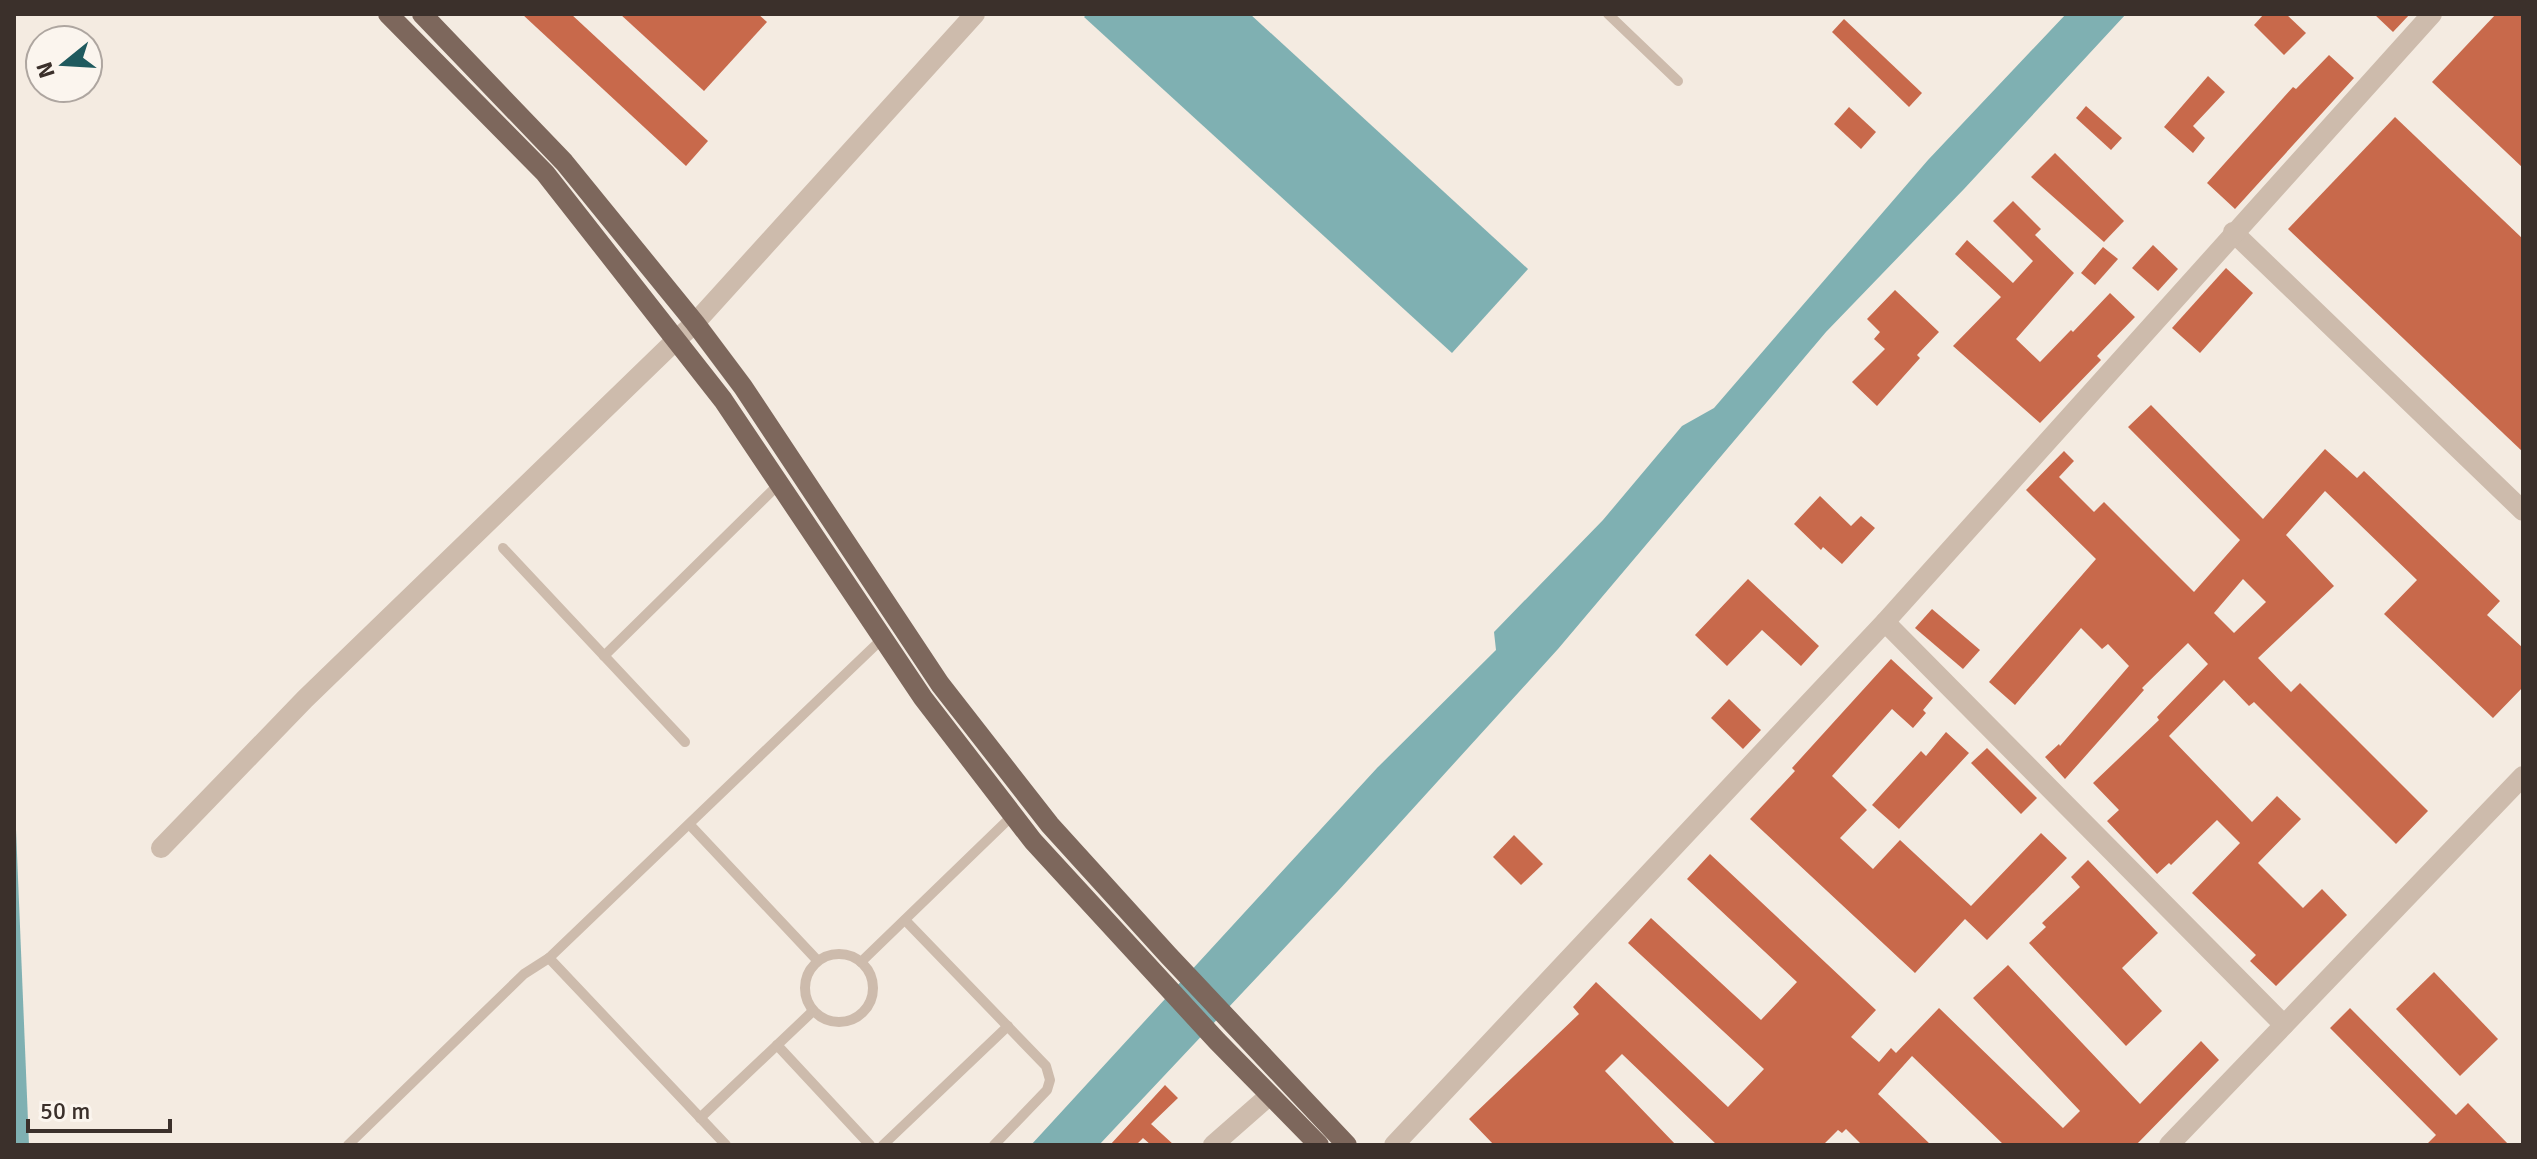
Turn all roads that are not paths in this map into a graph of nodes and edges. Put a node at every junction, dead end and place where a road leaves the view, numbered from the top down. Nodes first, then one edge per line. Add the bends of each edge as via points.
1 (388, 14) edge
2 (422, 14) edge
3 (975, 14) edge
4 (1608, 14) edge
5 (2432, 14) edge
6 (1678, 81) dead end
7 (2233, 232) junction
8 (695, 323) junction
9 (676, 340) junction
10 (779, 484) junction
11 (2523, 511) edge
12 (503, 548) dead end
13 (1885, 622) junction
14 (883, 638) junction
15 (604, 656) junction
16 (685, 742) dead end
17 (2523, 776) edge
18 (1032, 801) junction
19 (1013, 815) junction
20 (690, 825) junction
21 (161, 848) dead end
22 (905, 920) junction
23 (549, 958) junction
24 (817, 960) junction
25 (861, 962) junction
26 (813, 1011) junction
27 (2284, 1025) junction
28 (1008, 1026) junction
29 (777, 1045) junction
30 (1270, 1095) junction
31 (700, 1118) junction
32 (348, 1145) edge
33 (726, 1145) edge
34 (870, 1145) edge
35 (883, 1145) edge
36 (994, 1145) edge
37 (1213, 1145) edge
38 (1319, 1145) edge
39 (1347, 1145) edge
40 (1394, 1145) edge
41 (2169, 1145) edge

1 - 9 main road via 545,173
2 - 8 main road via 564,162
3 - 8 street
4 - 6 lane
5 - 7 street
7 - 11 street
7 - 13 street
8 - 9 street
8 - 18 main road via 940,684
9 - 10 main road
9 - 21 street via 305,699
10 - 14 main road
10 - 15 lane
12 - 15 lane
13 - 27 street
13 - 40 street
14 - 19 main road
14 - 20 lane
15 - 16 lane
17 - 27 street
18 - 19 main road
18 - 39 main road
19 - 22 lane
19 - 30 main road
20 - 23 lane
20 - 24 lane
22 - 25 lane
22 - 28 lane
23 - 31 lane
23 - 32 lane via 524,974
24 - 25 lane via 844,954
24 - 26 lane via 804,985
25 - 26 lane via 873,983 865,1010 856,1018 834,1022
26 - 29 lane
27 - 41 street
28 - 35 lane
28 - 36 lane via 1046,1066 1050,1080 1047,1090
29 - 31 lane
29 - 34 lane
30 - 37 street
30 - 38 main road
31 - 33 lane

